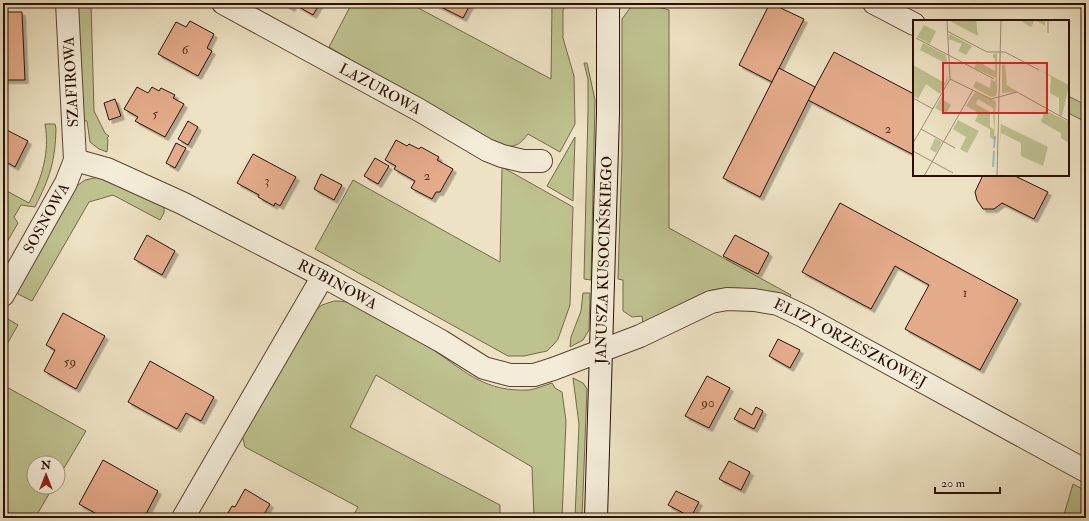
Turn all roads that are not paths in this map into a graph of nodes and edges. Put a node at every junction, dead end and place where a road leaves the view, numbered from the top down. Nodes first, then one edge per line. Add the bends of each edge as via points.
1 (67, 3) edge
2 (223, 3) edge
3 (608, 3) edge
4 (874, 3) edge
5 (913, 23) edge
6 (75, 160) junction
7 (541, 161) dead end
8 (323, 276) junction
9 (3, 295) edge
10 (602, 351) junction
11 (1086, 471) edge
12 (183, 518) edge
13 (596, 518) edge

1 - 6 street, SZAFIROWA
2 - 7 street, LAZUROWA via 487,150 523,162
3 - 10 street, JANUSZA KUSOCIŃSKIEGO
4 - 5 street
6 - 8 street, RUBINOWA via 107,169 146,186
6 - 9 street, SOSNOWA via 66,183
8 - 10 street, RUBINOWA via 441,341 484,368 510,375 534,375
8 - 12 street
10 - 11 street, ELIZY ORZESZKOWEJ via 654,330 711,302 727,299 778,304
10 - 13 street, JANUSZA KUSOCIŃSKIEGO

